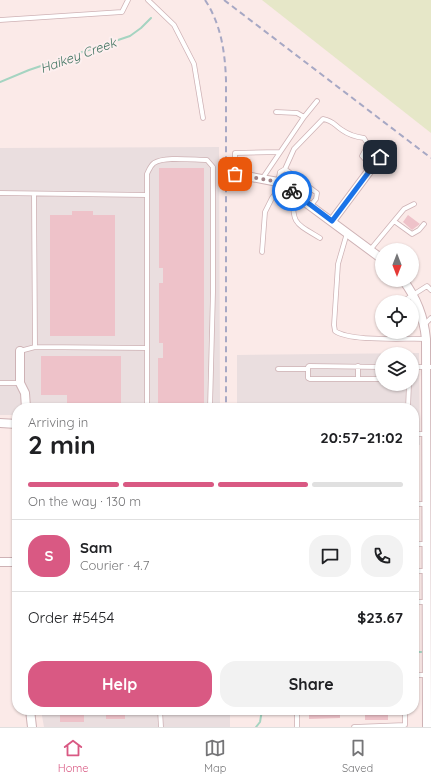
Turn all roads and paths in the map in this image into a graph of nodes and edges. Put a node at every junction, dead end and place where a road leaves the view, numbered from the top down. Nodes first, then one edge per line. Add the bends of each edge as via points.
1 (128, 0) edge
2 (148, 0) edge
3 (0, 20) edge
4 (317, 101) dead end
5 (276, 112) dead end
6 (304, 117) junction
7 (203, 118) dead end
8 (388, 146) dead end
9 (280, 152) junction
10 (372, 168) junction
11 (285, 169) junction
12 (235, 174) joint
13 (262, 179) junction
14 (280, 183) junction
15 (293, 192) junction
16 (0, 193) edge
17 (34, 194) junction
18 (148, 195) junction
19 (414, 204) dead end
20 (311, 205) junction
21 (332, 221) junction
22 (394, 221) junction
23 (424, 224) dead end
24 (347, 233) junction
25 (320, 238) dead end
26 (370, 251) junction
27 (262, 252) dead end
28 (375, 255) edge
29 (431, 290) edge
30 (414, 295) edge
31 (419, 306) edge
32 (428, 321) edge
33 (426, 339) junction
34 (35, 347) junction
35 (148, 348) junction
36 (20, 351) joint
37 (358, 366) junction
38 (375, 367) edge
39 (428, 367) edge
40 (308, 369) junction
41 (278, 370) dead end
42 (358, 379) junction
43 (375, 379) edge
44 (0, 383) edge
45 (20, 383) junction
46 (408, 391) edge
47 (26, 403) edge
48 (147, 403) edge
49 (210, 403) edge
50 (408, 403) edge
51 (0, 423) edge
52 (12, 424) edge
53 (427, 439) edge
54 (419, 504) edge
55 (426, 504) junction
56 (428, 544) edge
57 (0, 562) edge
58 (12, 562) edge
59 (419, 571) edge
60 (426, 571) junction
61 (429, 588) edge
62 (419, 602) edge
63 (426, 602) junction
64 (419, 675) edge
65 (427, 675) junction
66 (31, 715) edge
67 (160, 715) edge
68 (297, 715) edge
69 (405, 715) edge
70 (32, 727) edge
71 (161, 727) edge
72 (297, 727) edge
73 (354, 727) edge
74 (427, 727) edge

1 - 3 lane via 122,12
2 - 7 lane via 174,24 194,64
4 - 6 lane
5 - 6 lane via 297,113
6 - 9 lane
8 - 10 street
9 - 12 lane via 235,153
9 - 13 lane
10 - 11 lane via 362,156 368,145 364,138 355,137 341,130 331,120 323,119 294,150
10 - 21 street
11 - 14 lane via 280,172
11 - 20 lane via 317,192
12 - 13 street
13 - 14 street
14 - 15 street
14 - 27 lane via 265,212
15 - 20 street
15 - 25 lane via 295,221
16 - 17 lane
17 - 18 lane
17 - 34 lane
18 - 35 lane
18 - 49 lane via 148,174 152,164 160,160 207,160 212,167
19 - 22 lane via 404,209
20 - 21 street
21 - 24 street
22 - 23 lane via 412,234
22 - 26 lane
24 - 26 street
24 - 33 lane via 338,264 334,325 336,331 356,338
26 - 28 street
29 - 30 lane via 427,286
31 - 32 street
32 - 33 street
33 - 39 street
34 - 35 lane
34 - 36 lane
35 - 48 lane
36 - 45 street
37 - 38 lane
37 - 40 lane via 309,366
37 - 42 lane
39 - 53 street
40 - 41 lane
40 - 42 lane via 310,379
42 - 43 lane
44 - 45 lane
45 - 47 street via 25,393
46 - 50 lane
51 - 52 street
53 - 55 street
54 - 55 lane
55 - 56 street
56 - 60 street
57 - 58 street
59 - 60 lane
60 - 61 street
61 - 63 street
62 - 63 lane
63 - 65 street
64 - 65 lane
65 - 74 street
66 - 70 street
67 - 71 lane
68 - 72 lane
69 - 73 lane via 405,725

